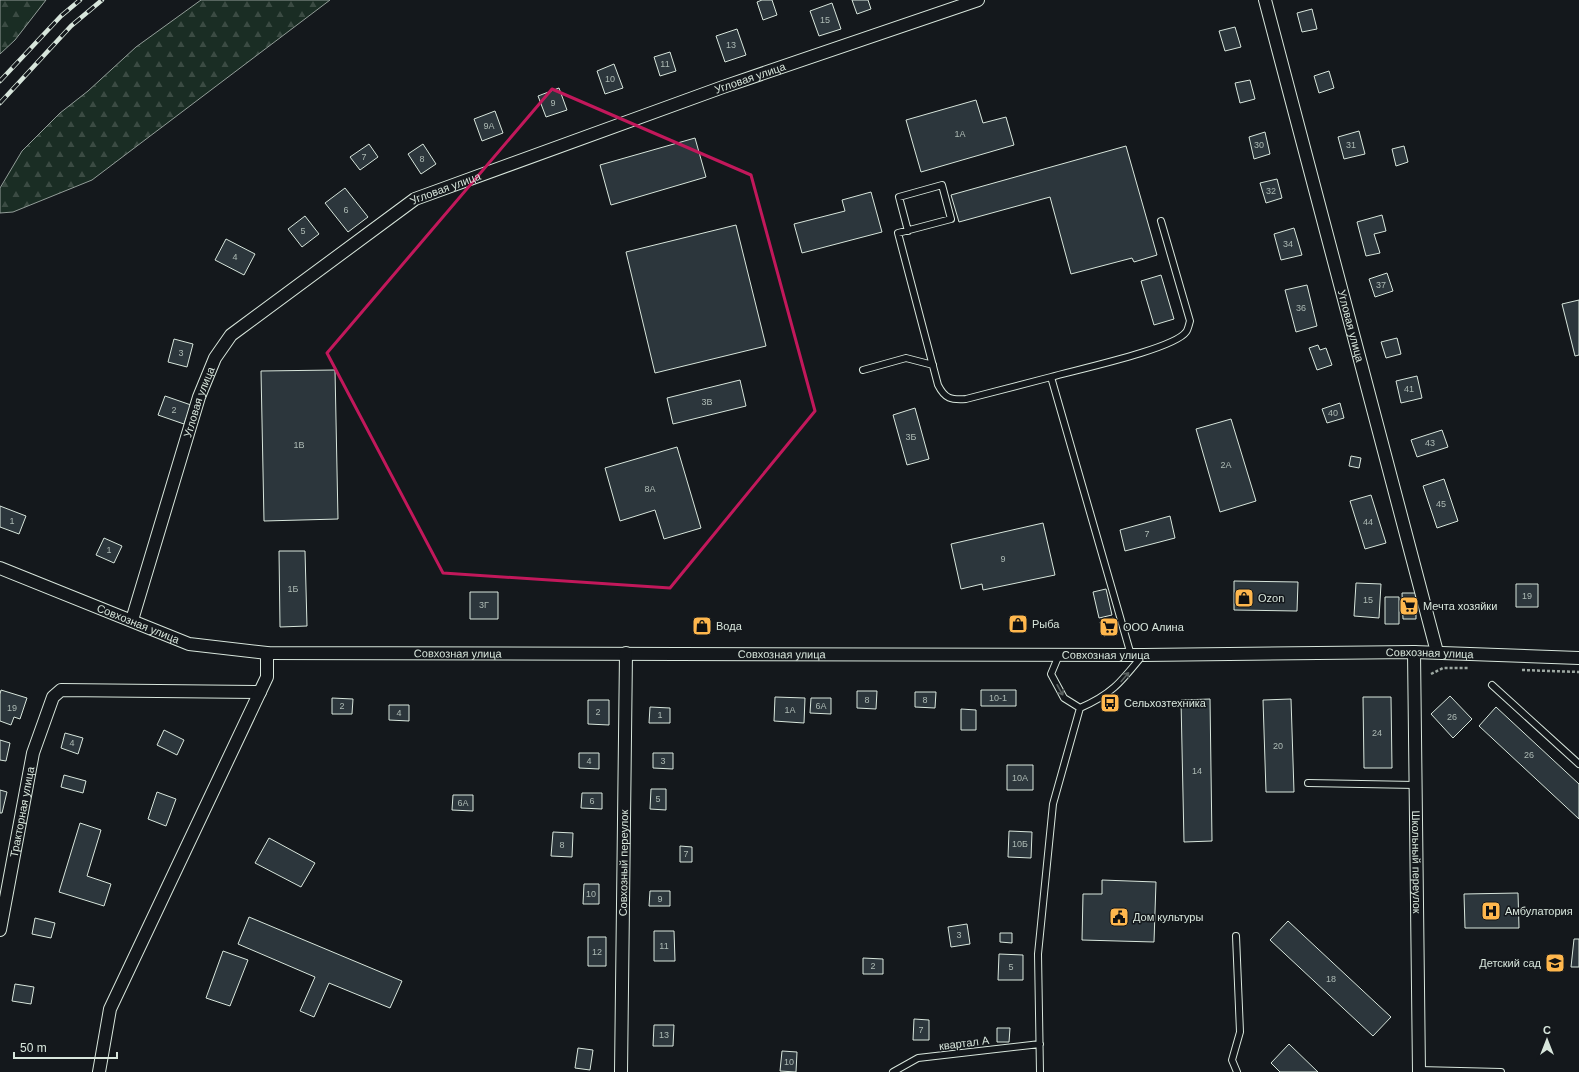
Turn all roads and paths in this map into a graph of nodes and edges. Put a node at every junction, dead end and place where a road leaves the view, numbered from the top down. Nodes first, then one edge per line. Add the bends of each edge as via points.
1 (978, 0) edge
2 (1265, 0) edge
3 (1161, 221) dead end
4 (908, 230) junction
5 (933, 364) junction
6 (863, 370) dead end
7 (1051, 377) junction
8 (0, 568) edge
9 (132, 620) junction
10 (1414, 652) junction
11 (1437, 652) junction
12 (267, 653) junction
13 (626, 653) junction
14 (1059, 654) junction
15 (1137, 655) junction
16 (1579, 658) edge
17 (1475, 668) dead end
18 (1518, 670) dead end
19 (1579, 672) edge
20 (1431, 674) dead end
21 (1492, 685) dead end
22 (260, 692) junction
23 (1080, 708) junction
24 (1579, 764) edge
25 (1308, 783) dead end
26 (1415, 785) junction
27 (0, 930) edge
28 (1236, 936) dead end
29 (1040, 1044) junction
30 (1419, 1071) edge
31 (99, 1072) edge
32 (621, 1072) edge
33 (893, 1072) edge
34 (1040, 1072) edge
35 (1237, 1072) edge
36 (1501, 1072) edge

1 - 9 street, Угловая улица via 723,87 415,199 231,335 215,358 199,397
2 - 11 street, Угловая улица
3 - 7 lane via 1190,321 1186,332 1174,342 1155,349
4 - 4 lane via 951,219 942,185 899,197
4 - 5 lane via 898,233
5 - 6 lane via 906,358
5 - 7 lane via 938,384 948,398 966,399
7 - 15 lane
8 - 9 street, Совхозная улица
9 - 12 street, Совхозная улица via 189,644
10 - 11 street, Совхозная улица
10 - 15 street, Совхозная улица
10 - 26 street, Школьный переулок
11 - 16 street, Совхозная улица
12 - 13 street, Совхозная улица
12 - 22 street via 267,677
13 - 14 street, Совхозная улица
13 - 32 street, Совхозный переулок
14 - 15 street, Совхозная улица
14 -> 23 lane via 1051,674 1064,698
23 -> 15 lane via 1096,701 1116,687
17 - 20 path via 1443,668
18 - 19 path
21 - 24 lane
22 - 27 street, Тракторная улица via 61,690 53,697 34,753
22 - 31 street via 110,1009
23 - 29 lane via 1053,804 1038,954
25 - 26 lane
26 - 30 street, Школьный переулок
28 - 35 lane via 1240,1032 1232,1060
29 - 33 lane, квартал А via 918,1058
29 - 34 lane
30 - 36 lane

